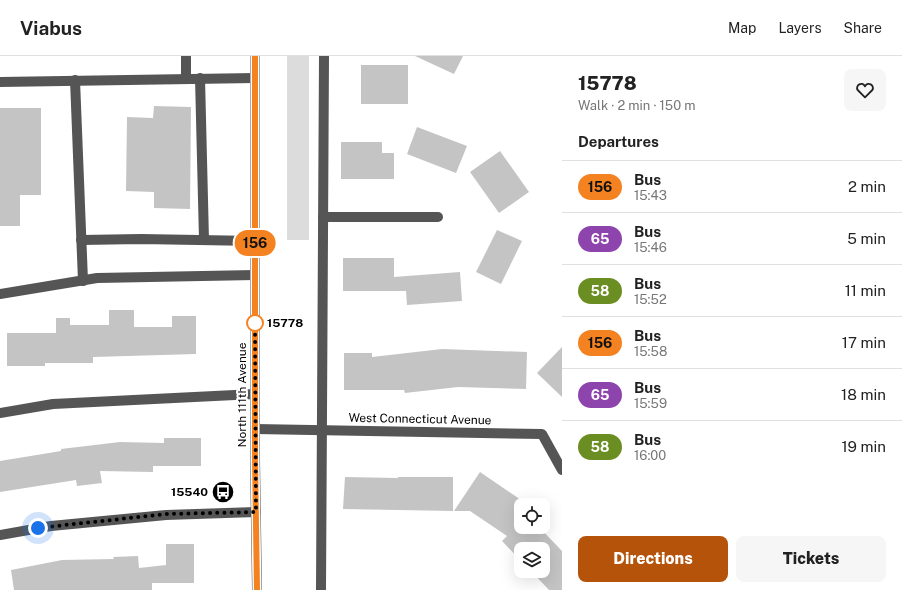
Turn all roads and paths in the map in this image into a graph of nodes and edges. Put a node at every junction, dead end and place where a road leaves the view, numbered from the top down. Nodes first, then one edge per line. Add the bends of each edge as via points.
1 (186, 56) edge
2 (255, 56) edge
3 (324, 56) edge
4 (186, 78) junction
5 (200, 78) junction
6 (255, 78) junction
7 (75, 80) junction
8 (0, 82) edge
9 (323, 217) junction
10 (438, 217) dead end
11 (81, 240) junction
12 (204, 240) junction
13 (255, 241) junction
14 (255, 276) junction
15 (83, 281) junction
16 (0, 294) edge
17 (255, 394) junction
18 (0, 413) edge
19 (255, 429) junction
20 (322, 430) junction
21 (562, 470) edge
22 (256, 512) junction
23 (0, 535) edge
24 (257, 590) edge
25 (321, 590) edge

1 - 4 street
2 - 6 street, North 111th Avenue
3 - 9 street
4 - 5 street
4 - 7 street
5 - 6 street
5 - 12 street
6 - 13 street, North 111th Avenue
7 - 8 street
7 - 11 street
9 - 10 street
9 - 20 street
11 - 12 street
11 - 15 street
12 - 13 street
13 - 14 street, North 111th Avenue
14 - 15 street via 97,278
14 - 17 street, North 111th Avenue
15 - 16 street
17 - 18 street via 53,404
17 - 19 street, North 111th Avenue
19 - 20 street, West Connecticut Avenue
19 - 22 street, North 111th Avenue
20 - 21 street, West Connecticut Avenue via 542,434
20 - 25 street
22 - 23 street via 166,514 51,526
22 - 24 street, North 111th Avenue

